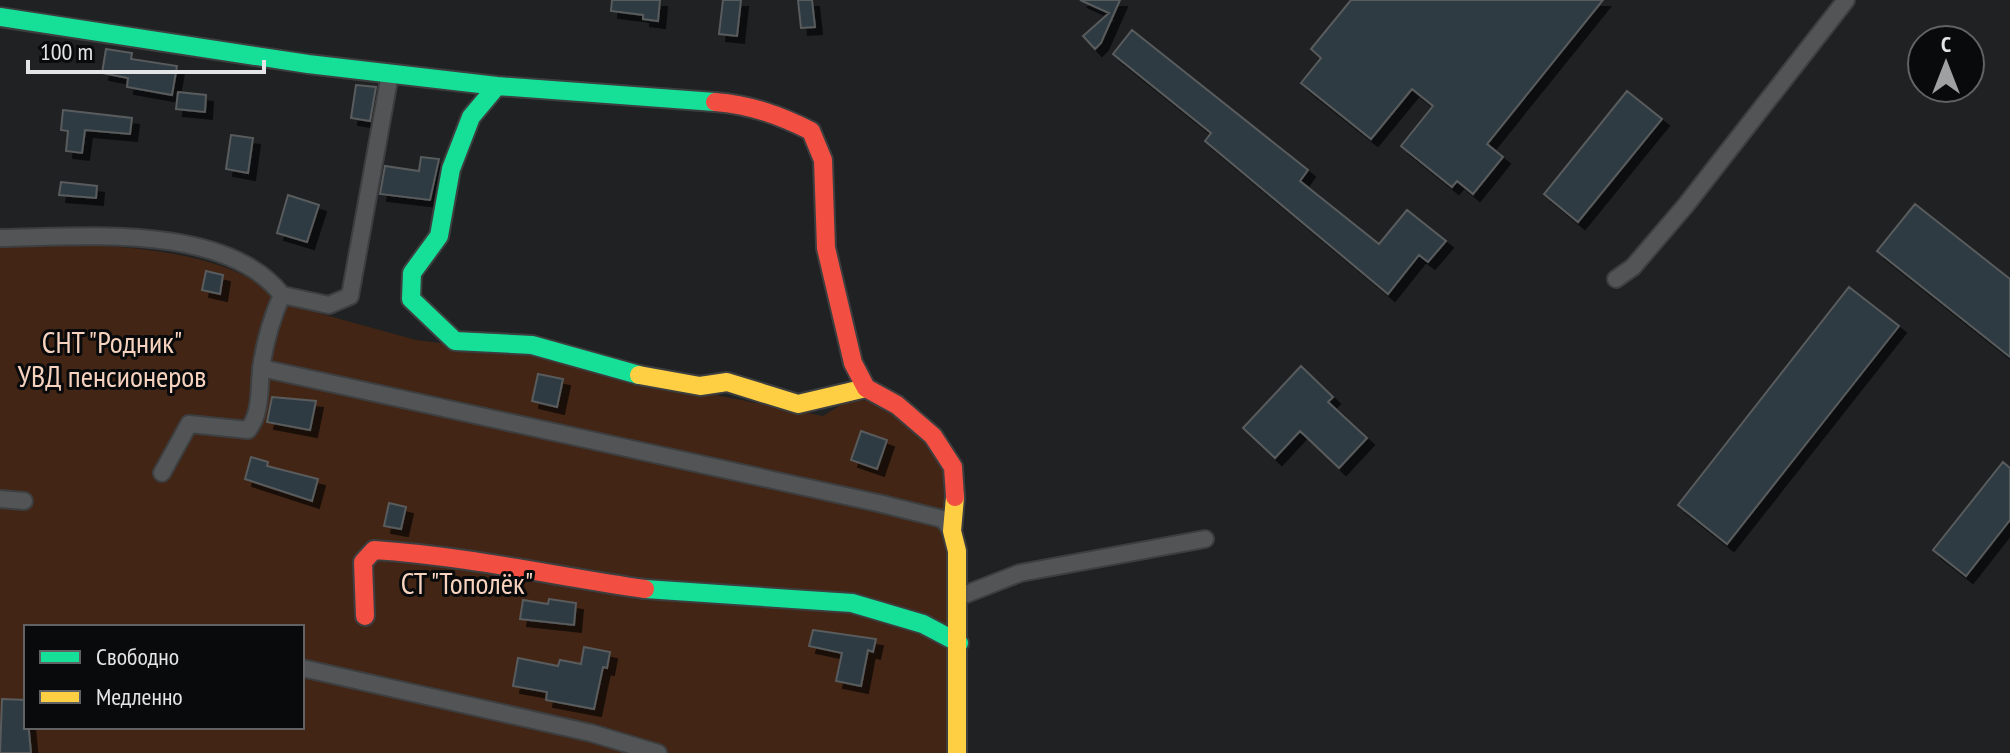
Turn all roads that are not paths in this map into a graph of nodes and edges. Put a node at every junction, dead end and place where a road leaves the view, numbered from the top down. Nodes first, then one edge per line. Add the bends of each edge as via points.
1 (1846, 0) edge
2 (0, 17) edge
3 (390, 74) junction
4 (497, 86) junction
5 (0, 238) edge
6 (1616, 279) dead end
7 (282, 295) junction
8 (261, 368) junction
9 (866, 388) junction
10 (162, 473) dead end
11 (0, 499) edge
12 (24, 501) dead end
13 (952, 531) junction
14 (1205, 539) dead end
15 (956, 598) junction
16 (365, 616) dead end
17 (959, 643) junction
18 (304, 668) edge
19 (658, 753) edge
20 (957, 753) edge

1 - 6 street via 1686,205 1633,267
2 - 3 street
3 - 4 street
3 - 7 street via 350,296 329,305
4 - 9 street via 743,104 811,131 823,160 826,248 841,319
4 - 9 street via 471,117 451,169 439,236 412,273 411,299 455,341 532,345 609,369 700,386 727,382 798,404
5 - 7 street via 142,238 216,251 268,277
7 - 8 street
8 - 10 street via 257,419 248,430 189,424
8 - 13 street via 878,503 943,519
9 - 13 street via 897,405 933,436 953,467
11 - 12 street
13 - 15 street
14 - 15 street via 1020,573
15 - 17 street
16 - 17 street via 363,562 374,550 447,555 646,589 852,603 923,624
17 - 20 street
18 - 19 street

